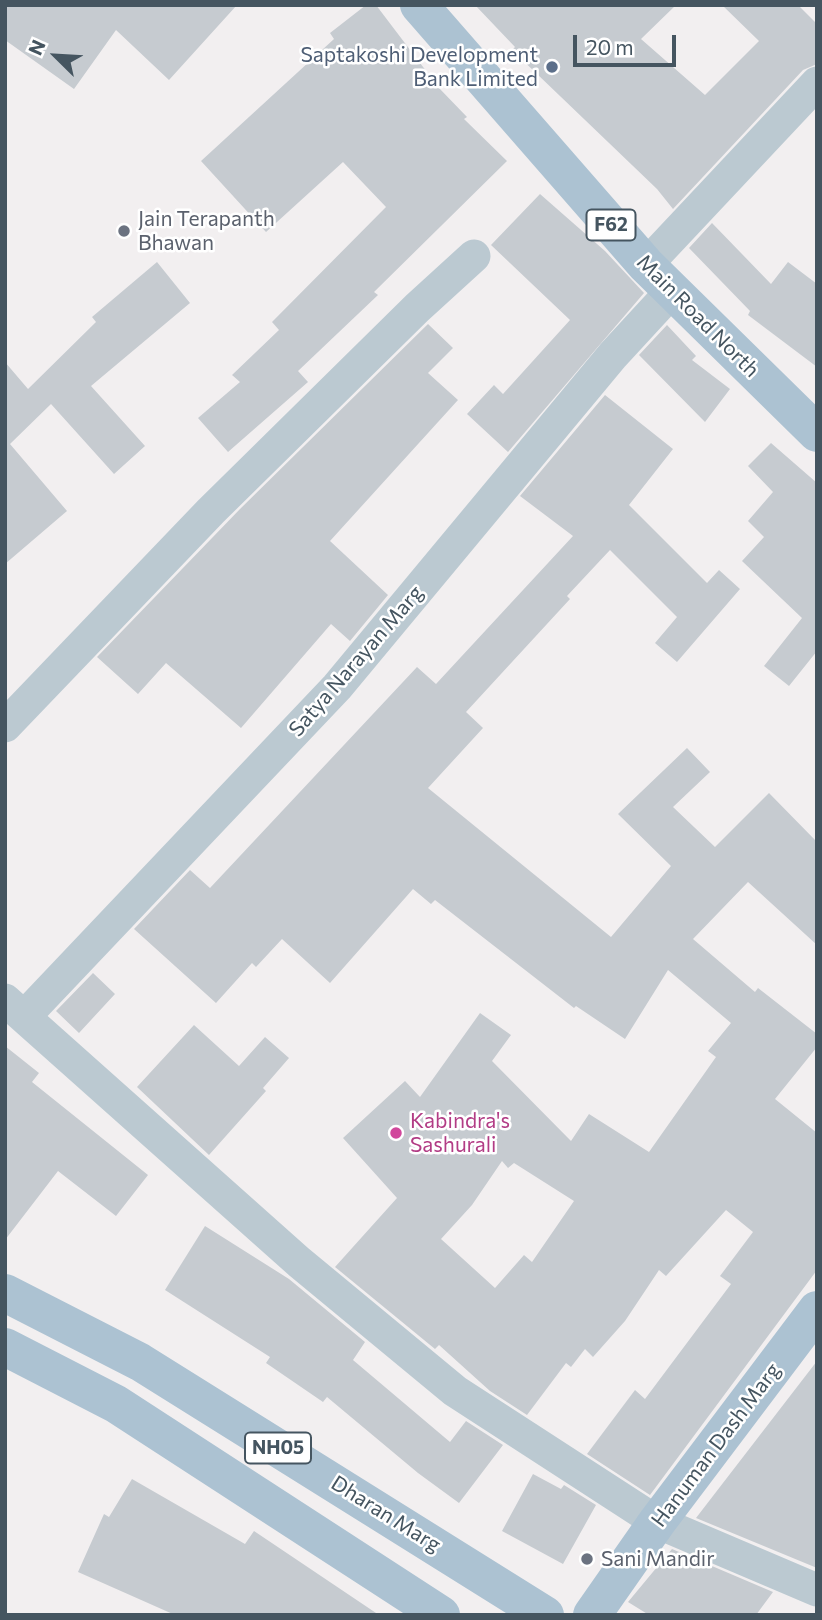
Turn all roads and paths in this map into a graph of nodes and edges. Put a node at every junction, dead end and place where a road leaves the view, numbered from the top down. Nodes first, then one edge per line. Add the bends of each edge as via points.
1 (419, 5) edge
2 (817, 83) edge
3 (474, 256) dead end
4 (659, 278) junction
5 (817, 433) edge
6 (5, 726) edge
7 (15, 1008) edge
8 (5, 1293) edge
9 (817, 1310) edge
10 (5, 1347) edge
11 (657, 1522) junction
12 (817, 1590) edge
13 (441, 1615) edge
14 (545, 1615) edge
15 (592, 1615) edge

1 - 4 main road, Main Road North / F62
2 - 4 street, Satya Narayan Marg
3 - 6 street via 211,511
4 - 5 main road, Main Road North / F62
4 - 7 street, Satya Narayan Marg via 613,355 337,687
7 - 11 street via 299,1262 455,1391
8 - 14 main road, Dharan Marg / NH05 via 140,1362
9 - 11 main road, Hanuman Dash Marg
10 - 13 main road, NH05 via 116,1404
11 - 12 street
11 - 15 main road, Hanuman Dash Marg

